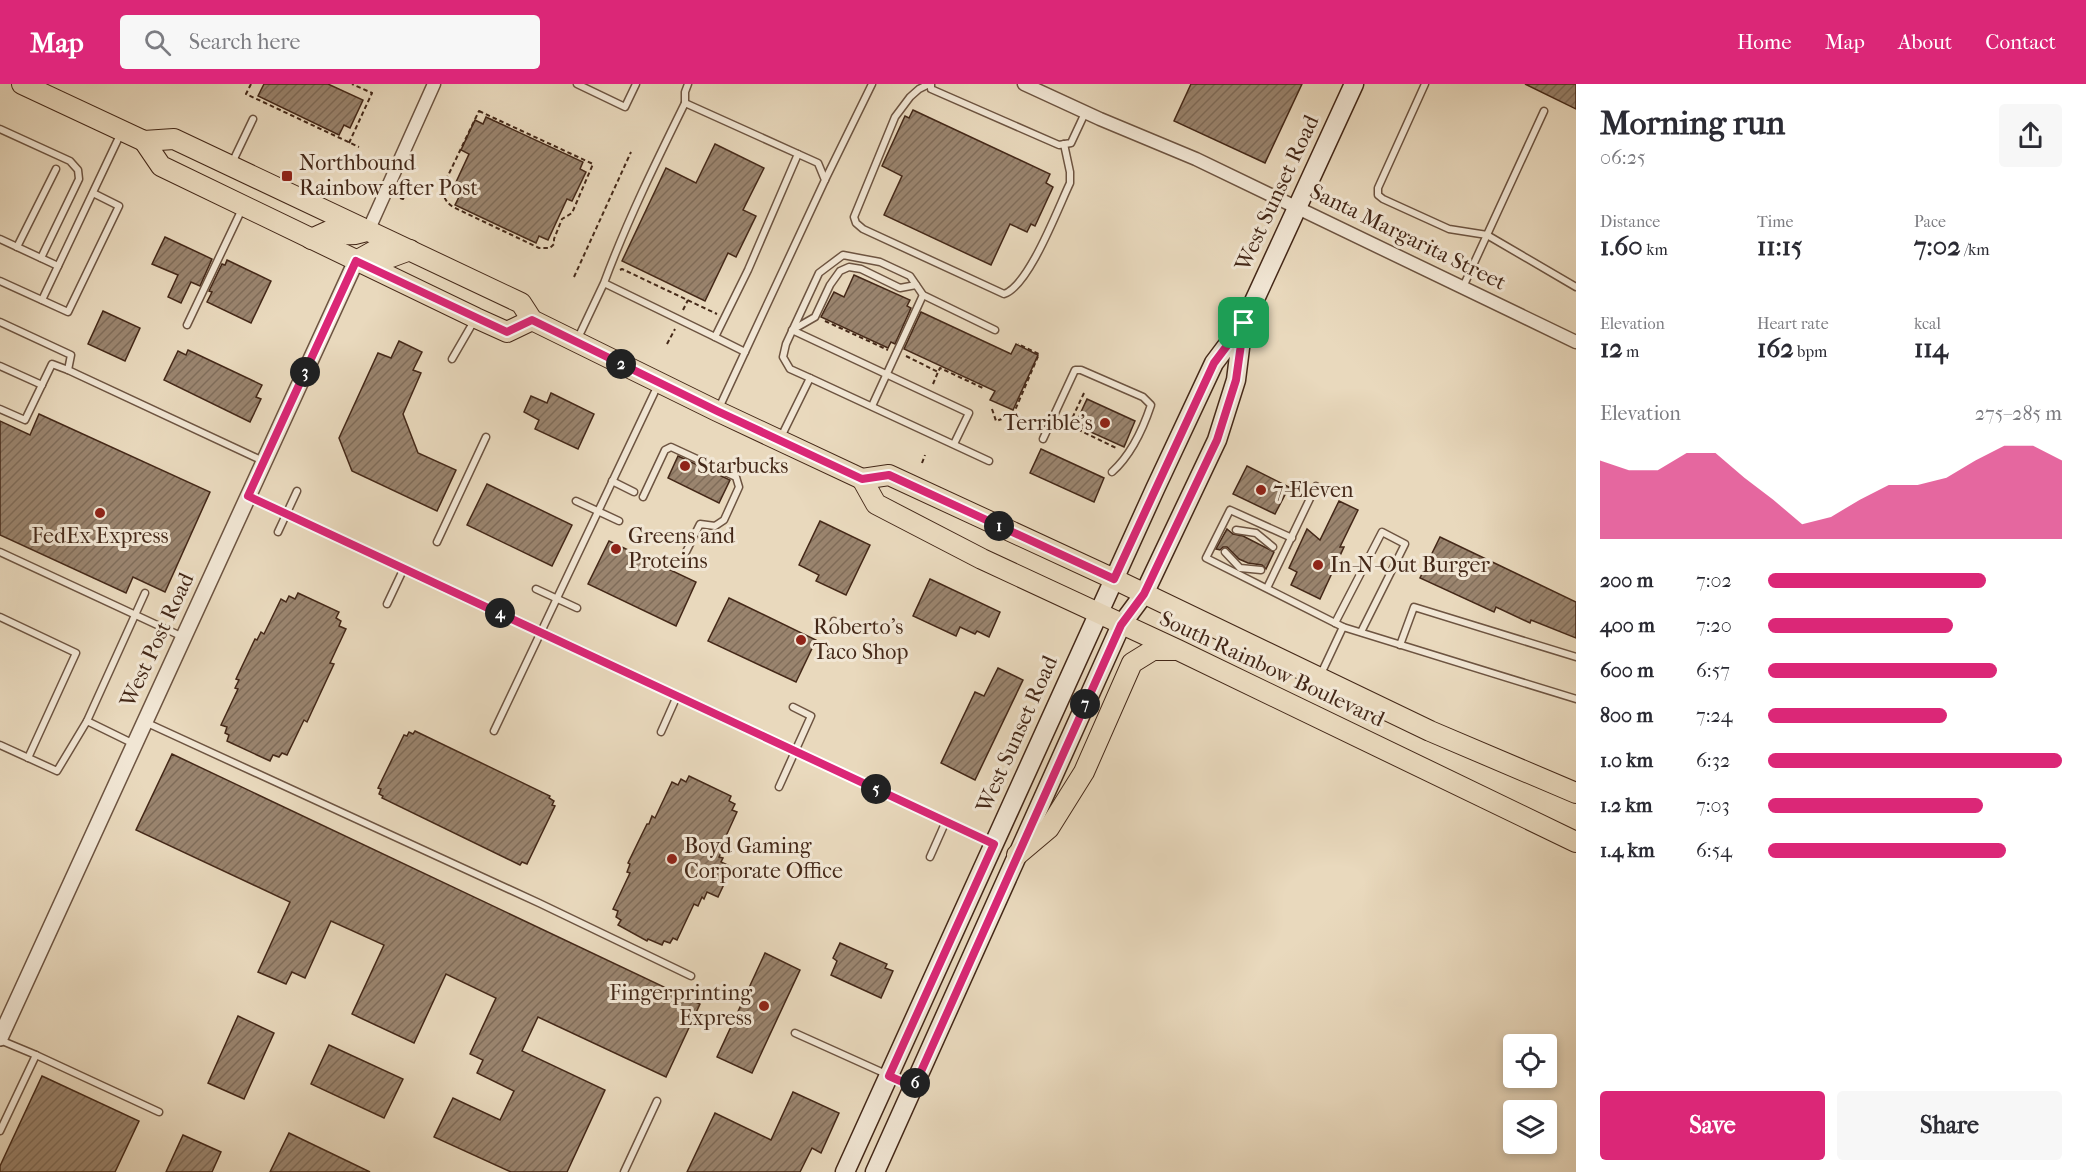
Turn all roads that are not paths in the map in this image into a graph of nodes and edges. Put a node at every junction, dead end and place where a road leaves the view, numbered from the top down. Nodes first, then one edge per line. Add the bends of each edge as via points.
1 (22, 84) edge
2 (434, 84) edge
3 (577, 84) edge
4 (636, 84) edge
5 (688, 84) edge
6 (872, 84) edge
7 (930, 84) edge
8 (1024, 84) edge
9 (1354, 84) edge
10 (1425, 84) edge
11 (685, 103) junction
12 (1544, 111) dead end
13 (1085, 113) junction
14 (253, 119) dead end
15 (0, 129) edge
16 (122, 131) junction
17 (144, 141) junction
18 (1064, 144) junction
19 (798, 154) junction
20 (231, 166) junction
21 (56, 169) dead end
22 (825, 180) junction
23 (93, 193) junction
24 (244, 206) junction
25 (1297, 207) junction
26 (368, 231) junction
27 (1487, 235) junction
28 (0, 239) edge
29 (311, 239) junction
30 (17, 247) junction
31 (410, 250) junction
32 (41, 258) junction
33 (356, 261) junction
34 (58, 266) junction
35 (0, 281) edge
36 (604, 283) junction
37 (916, 285) junction
38 (1462, 287) junction
39 (1576, 287) edge
40 (923, 295) junction
41 (42, 300) junction
42 (476, 318) junction
43 (532, 320) junction
44 (0, 322) edge
45 (1244, 323) junction
46 (187, 326) dead end
47 (792, 330) junction
48 (995, 330) dead end
49 (715, 337) junction
50 (576, 342) junction
51 (1576, 342) edge
52 (745, 352) junction
53 (452, 359) dead end
54 (0, 366) edge
55 (68, 370) junction
56 (886, 374) junction
57 (810, 378) junction
58 (659, 382) junction
59 (42, 385) junction
60 (872, 406) junction
61 (0, 409) edge
62 (717, 411) junction
63 (486, 437) dead end
64 (1042, 439) dead end
65 (780, 440) junction
66 (954, 444) junction
67 (264, 461) junction
68 (988, 461) dead end
69 (1112, 472) dead end
70 (862, 479) junction
71 (612, 481) junction
72 (1316, 486) dead end
73 (297, 491) dead end
74 (634, 492) dead end
75 (248, 496) junction
76 (643, 496) dead end
77 (576, 501) dead end
78 (598, 512) junction
79 (287, 514) junction
80 (619, 521) dead end
81 (1261, 524) junction
82 (1236, 530) dead end
83 (278, 531) dead end
84 (1256, 533) junction
85 (1292, 538) junction
86 (1253, 540) dead end
87 (437, 542) dead end
88 (1273, 547) dead end
89 (0, 552) edge
90 (686, 552) dead end
91 (1224, 552) dead end
92 (1243, 561) dead end
93 (404, 568) junction
94 (1261, 570) dead end
95 (1239, 571) junction
96 (1114, 579) junction
97 (536, 588) dead end
98 (1267, 588) junction
99 (145, 593) dead end
100 (1144, 594) junction
101 (557, 598) junction
102 (387, 604) dead end
103 (577, 608) dead end
104 (1098, 614) junction
105 (135, 615) junction
106 (0, 617) edge
107 (834, 621) dead end
108 (1335, 623) junction
109 (1121, 625) junction
110 (1343, 627) junction
111 (852, 630) dead end
112 (541, 632) junction
113 (1361, 632) junction
114 (183, 637) junction
115 (1400, 645) junction
116 (1178, 650) junction
117 (1576, 657) edge
118 (1318, 679) junction
119 (677, 696) junction
120 (1576, 699) edge
121 (793, 707) dead end
122 (87, 721) junction
123 (145, 722) junction
124 (494, 731) dead end
125 (661, 732) dead end
126 (135, 744) junction
127 (0, 745) edge
128 (795, 751) junction
129 (28, 758) junction
130 (779, 787) dead end
131 (1576, 794) edge
132 (1530, 819) junction
133 (946, 821) junction
134 (1576, 842) edge
135 (994, 844) junction
136 (1576, 854) edge
137 (1017, 855) junction
138 (930, 857) dead end
139 (691, 976) dead end
140 (795, 1033) dead end
141 (0, 1039) edge
142 (36, 1055) junction
143 (889, 1076) junction
144 (914, 1087) junction
145 (657, 1101) dead end
146 (159, 1112) dead end
147 (3, 1119) edge
148 (0, 1131) edge
149 (624, 1172) edge
150 (846, 1172) edge
151 (875, 1172) edge

1 - 16 main road
2 - 26 street
3 - 4 lane via 625,106
5 - 11 lane
6 - 22 lane
7 - 18 lane via 931,90
7 - 18 lane via 910,97 895,117 854,217 856,223 1004,294 1011,292 1028,272 1070,183
8 - 13 street, Santa Margarita Street
9 - 25 main road, West Sunset Road
10 - 27 lane via 1378,195 1449,229
11 - 19 lane
11 - 36 lane
12 - 27 lane
13 - 18 lane via 1071,143
13 - 25 street, Santa Margarita Street
14 - 20 lane
15 - 32 lane via 70,161 78,170 79,179
16 - 17 main road
16 - 23 lane
17 - 20 main road via 174,139
17 - 24 main road via 161,166
19 - 22 lane via 818,163
19 - 49 lane
20 - 26 main road
21 - 30 lane
22 - 52 lane
23 - 34 lane
23 - 41 lane via 119,206 68,312
24 - 29 main road
24 - 46 lane
25 - 38 street, Santa Margarita Street
25 - 45 main road, West Sunset Road
26 - 29 main road via 356,235 331,230
26 - 31 main road
27 - 38 lane
27 - 39 lane
28 - 30 lane
29 - 33 main road
30 - 32 lane
31 - 33 main road via 391,257 374,251
31 - 43 main road via 521,303
32 - 34 lane
33 - 42 main road
33 - 67 street, West Post Road
34 - 41 lane
35 - 41 lane
36 - 49 lane
36 - 50 lane
37 - 40 lane
37 - 47 lane via 900,288 849,267 834,278 815,317
37 - 47 lane via 910,276 880,262 843,255 819,273
38 - 51 street, Santa Margarita Street
40 - 48 lane
40 - 56 lane
42 - 43 main road via 507,332
42 - 53 lane
43 - 50 main road
44 - 55 lane via 71,355
45 - 96 main road, West Sunset Road via 1214,363
45 - 100 main road, West Sunset Road via 1236,380 1217,440
47 - 56 lane
47 - 57 lane via 783,357 790,369
49 - 52 lane
50 - 58 main road
52 - 62 lane
54 - 59 lane
55 - 59 lane via 52,364
55 - 67 lane
56 - 60 lane
56 - 66 lane via 969,413
57 - 60 lane
57 - 65 lane
58 - 62 main road
58 - 71 lane
59 - 61 lane via 25,420
60 - 66 lane
62 - 65 main road
63 - 87 lane
64 - 69 lane via 1076,370 1143,397 1150,405 1147,417 1125,461
65 - 70 main road
66 - 68 lane
67 - 75 street, West Post Road
70 - 96 main road, South Rainbow Boulevard via 889,475
70 - 104 main road, South Rainbow Boulevard via 876,504
71 - 74 lane
71 - 78 lane
72 - 85 lane
73 - 79 lane
75 - 79 lane
75 - 114 street, West Post Road
76 - 90 lane via 665,450 671,447 736,477 739,487 724,520 715,526 700,524
77 - 78 lane
78 - 80 lane
78 - 101 lane
79 - 83 lane
79 - 93 lane
81 - 84 lane
81 - 85 lane
81 - 95 lane via 1230,510 1206,558
82 - 84 lane
84 - 86 lane
84 - 88 lane
85 - 98 lane
89 - 105 lane
91 - 95 lane
92 - 95 lane
93 - 102 lane
93 - 112 lane
94 - 95 lane
95 - 98 lane
96 - 100 main road, South Rainbow Boulevard
96 - 104 main road, West Sunset Road
97 - 101 lane
98 - 108 lane
99 - 105 lane
100 - 109 main road, West Sunset Road
100 - 118 main road, South Rainbow Boulevard
101 - 103 lane
101 - 112 lane
104 - 109 main road, South Rainbow Boulevard
104 - 135 main road, West Sunset Road
105 - 114 lane
105 - 122 lane
106 - 129 lane via 76,653
107 - 111 lane
108 - 110 lane
108 - 113 lane via 1382,532 1405,544
109 - 116 main road, South Rainbow Boulevard
109 - 137 main road, West Sunset Road
110 - 113 lane
110 - 118 lane
112 - 119 lane
112 - 124 lane
113 - 115 lane
114 - 123 street, West Post Road
115 - 117 lane via 1414,607
115 - 120 lane
116 - 132 main road, South Rainbow Boulevard
116 - 137 main road via 1153,650 1132,663 1084,772 1049,828
118 - 131 main road, South Rainbow Boulevard
119 - 125 lane
119 - 128 lane
121 - 128 lane via 811,716
122 - 126 lane
122 - 129 lane via 57,771
123 - 126 street, West Post Road
123 - 139 lane
126 - 141 street, West Post Road
127 - 129 lane
128 - 130 lane
128 - 133 lane
132 - 134 main road, South Rainbow Boulevard
132 - 136 main road
133 - 135 lane
133 - 138 lane
135 - 137 main road
135 - 143 main road, West Sunset Road
137 - 144 main road, West Sunset Road
140 - 143 lane
141 - 142 lane
142 - 146 lane
142 - 147 lane
143 - 144 main road
143 - 150 main road, West Sunset Road
144 - 151 main road, West Sunset Road
145 - 149 lane
147 - 148 lane

